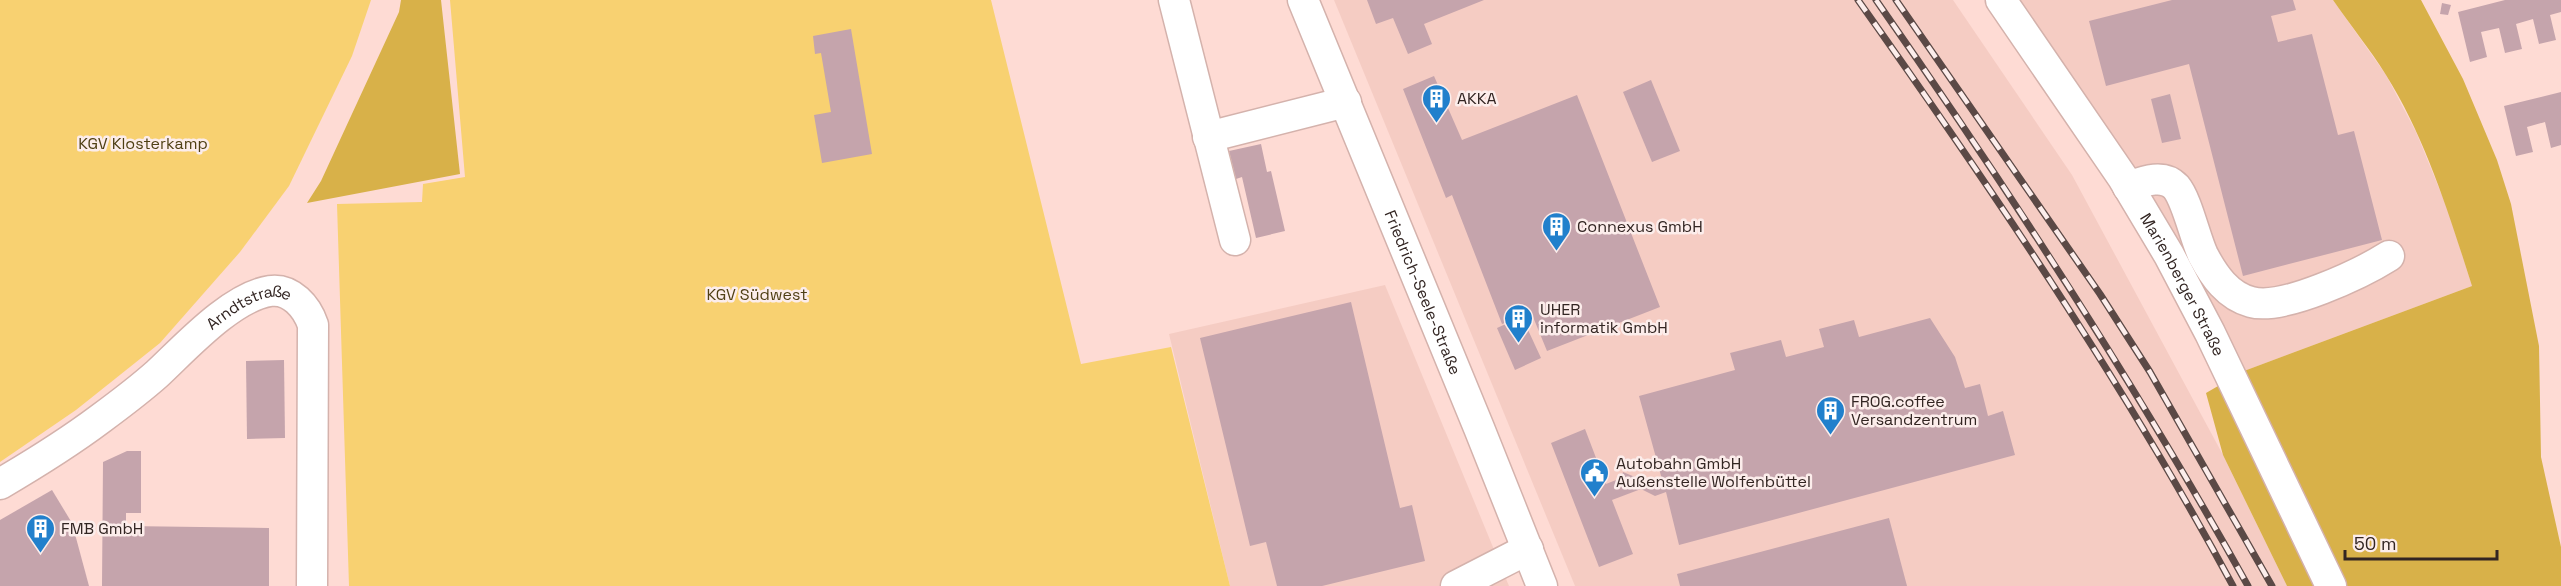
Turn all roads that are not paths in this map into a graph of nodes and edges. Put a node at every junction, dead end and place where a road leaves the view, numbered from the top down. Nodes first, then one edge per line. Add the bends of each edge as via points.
1 (1174, 0) edge
2 (1303, 0) edge
3 (2001, 0) edge
4 (1346, 102) junction
5 (1208, 137) junction
6 (2128, 187) junction
7 (1235, 240) dead end
8 (2389, 256) dead end
9 (0, 484) edge
10 (1528, 549) junction
11 (312, 586) edge
12 (1456, 586) edge
13 (1542, 586) edge
14 (2331, 586) edge

1 - 5 street
2 - 4 street, Friedrich-Seele-Straße
3 - 6 street, Marienberger Straße
4 - 5 street
4 - 10 street, Friedrich-Seele-Straße
5 - 7 street
6 - 8 street via 2150,180 2164,180 2175,186 2204,255 2220,282 2236,296 2253,303 2275,302 2315,291 2364,272
6 - 14 street, Marienberger Straße via 2196,304
9 - 11 street, Arndtstraße via 97,422 215,321 254,296 272,290 287,293 308,311 312,325
10 - 12 street
10 - 13 street, Friedrich-Seele-Straße

